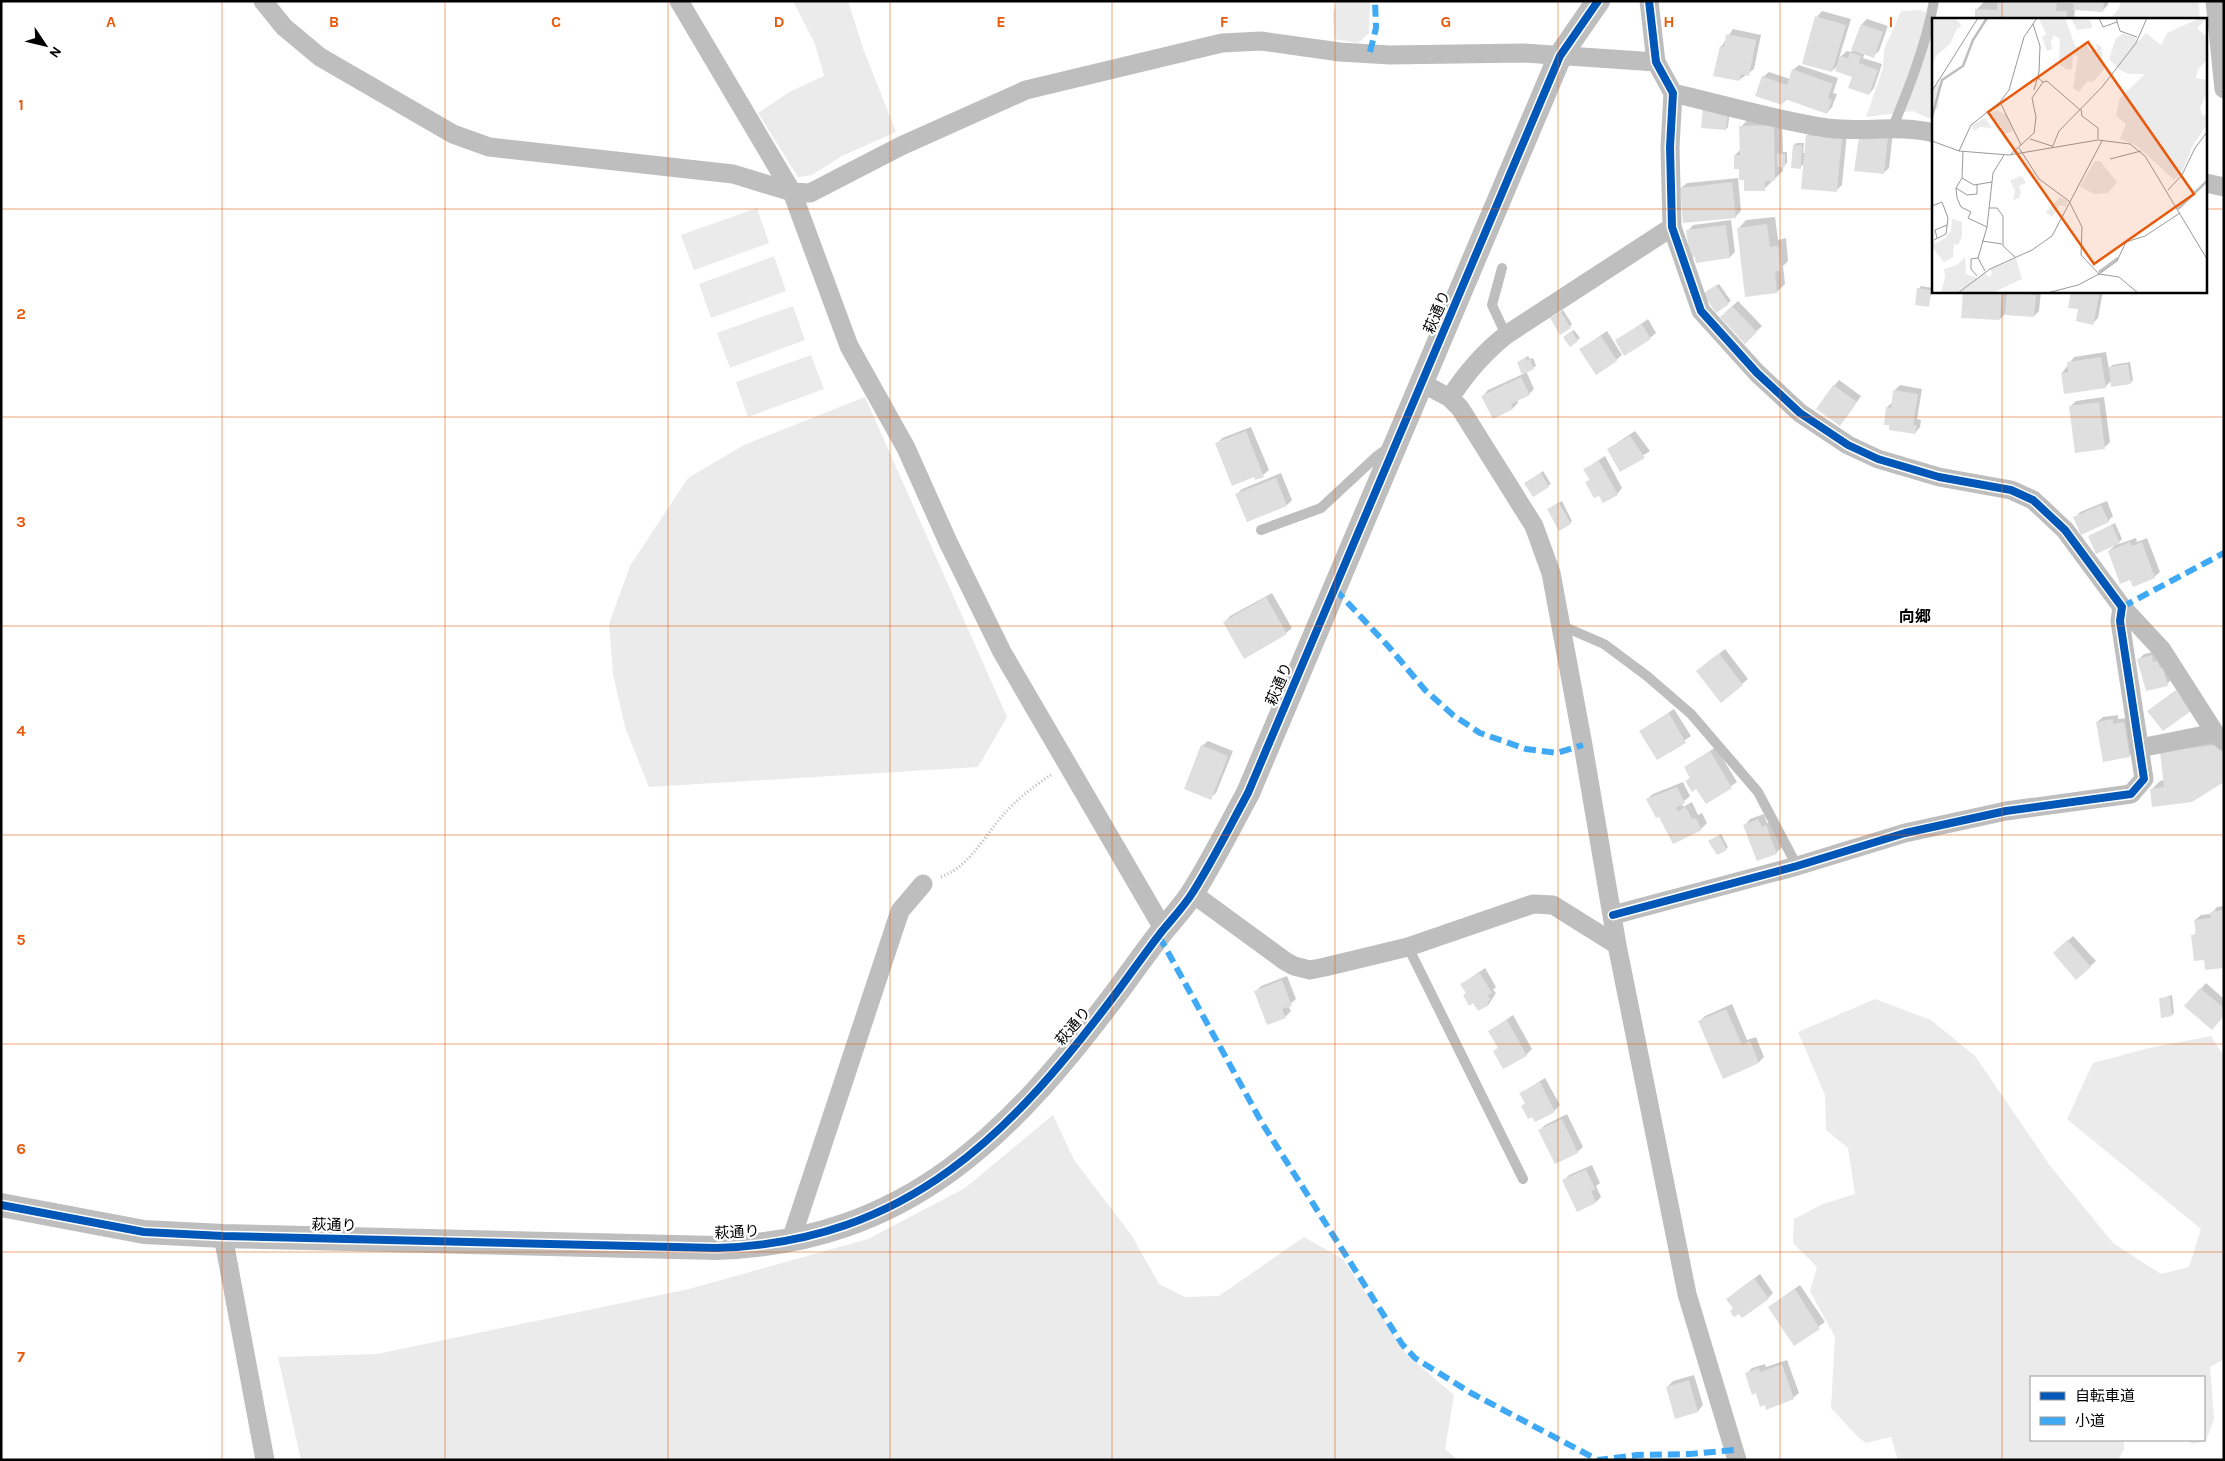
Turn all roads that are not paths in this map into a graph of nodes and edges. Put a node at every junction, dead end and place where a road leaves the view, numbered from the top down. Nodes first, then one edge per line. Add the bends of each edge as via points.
1 (262, 1) edge
2 (679, 1) edge
3 (1598, 1) edge
4 (1649, 1) edge
5 (1934, 1) edge
6 (2215, 1) edge
7 (1560, 56) junction
8 (1656, 62) junction
9 (2224, 89) edge
10 (1673, 93) junction
11 (1892, 129) junction
12 (1932, 133) edge
13 (2208, 183) edge
14 (2224, 187) edge
15 (792, 192) junction
16 (1672, 227) junction
17 (1502, 268) dead end
18 (1506, 335) junction
19 (1422, 383) junction
20 (1450, 398) junction
21 (1396, 443) junction
22 (1261, 530) dead end
23 (2122, 607) junction
24 (1560, 624) junction
25 (2220, 736) edge
26 (2140, 748) junction
27 (1797, 866) junction
28 (923, 884) road end
29 (1192, 893) junction
30 (1613, 914) junction
31 (1164, 930) junction
32 (1617, 945) junction
33 (1408, 946) junction
34 (1523, 1180) dead end
35 (1, 1205) edge
36 (223, 1236) junction
37 (791, 1240) junction
38 (265, 1460) edge
39 (1737, 1460) edge

1 - 15 street via 284,28 320,57 453,134 489,147 733,174
2 - 15 street
3 - 7 street, 萩通り
4 - 8 street
5 - 11 lane via 1931,19
6 - 9 street
7 - 8 street
7 - 15 street via 1523,53 1390,55 1261,41 1222,43 1026,90 901,146 810,193
7 - 19 street, 萩通り
8 - 10 street
10 - 11 street via 1825,128 1858,131
10 - 16 street via 1670,147
11 - 12 street via 1913,128
13 - 14 street
15 - 31 street via 848,346 906,448 1002,652
16 - 18 street
16 - 23 street via 1701,311 1757,373 1800,413 1848,445 1878,459 1939,477 2011,490 2033,500 2065,530
17 - 18 lane via 1492,305
18 - 20 street via 1468,369
19 - 20 street
19 - 21 street, 萩通り
20 - 24 street via 1460,408 1534,526 1551,573
21 - 22 lane via 1377,456 1322,508
21 - 29 street, 萩通り via 1248,793
23 - 25 street via 2162,650
23 - 26 street via 2120,621
24 - 27 lane via 1604,644 1691,714 1758,792
24 - 30 street
25 - 26 street
26 - 27 street via 2144,779 2131,794 2006,811 1905,833
27 - 30 street
28 - 37 street via 900,911
29 - 31 street, 萩通り
29 - 33 street via 1285,961 1310,970
30 - 32 street
31 - 37 street, 萩通り via 1099,1017 1025,1104 980,1149 937,1181 891,1207 840,1228
32 - 33 street via 1553,905 1543,903
32 - 39 street via 1687,1294
33 - 34 lane
35 - 36 street, 萩通り via 144,1232
36 - 37 street, 萩通り via 716,1248
36 - 38 street

